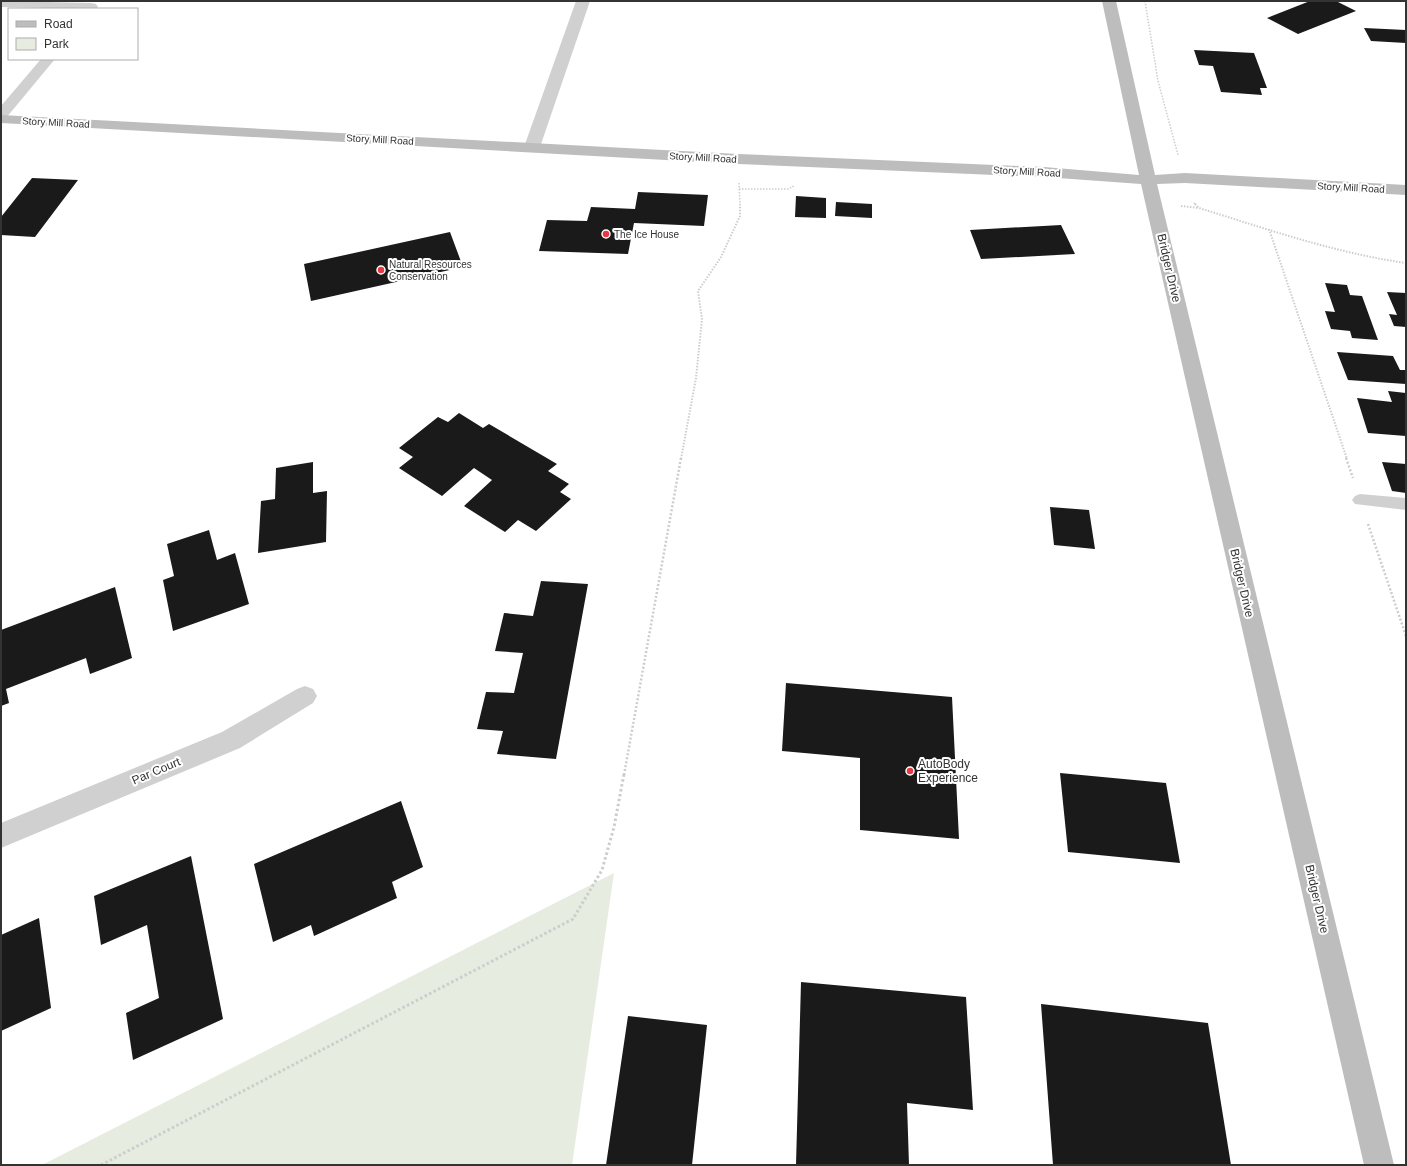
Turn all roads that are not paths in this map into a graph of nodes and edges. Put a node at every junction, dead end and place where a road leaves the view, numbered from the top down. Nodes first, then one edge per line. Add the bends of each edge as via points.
1 (583, 1) edge
2 (1109, 1) edge
3 (1, 3) edge
4 (92, 6) edge
5 (47, 60) edge
6 (1, 115) edge
7 (1, 119) edge
8 (532, 147) junction
9 (1148, 180) junction
10 (1406, 190) edge
11 (1360, 500) road end
12 (1406, 504) edge
13 (306, 696) dead end
14 (1, 836) edge
15 (1379, 1165) edge

1 - 8 street
2 - 9 street, Bridger Drive
3 - 4 street
5 - 6 street
7 - 8 street, Story Mill Road
8 - 9 street, Story Mill Road via 1044,172
9 - 10 street, Story Mill Road via 1185,178
9 - 15 street, Bridger Drive
11 - 12 lane
13 - 14 street, Par Court via 231,740

